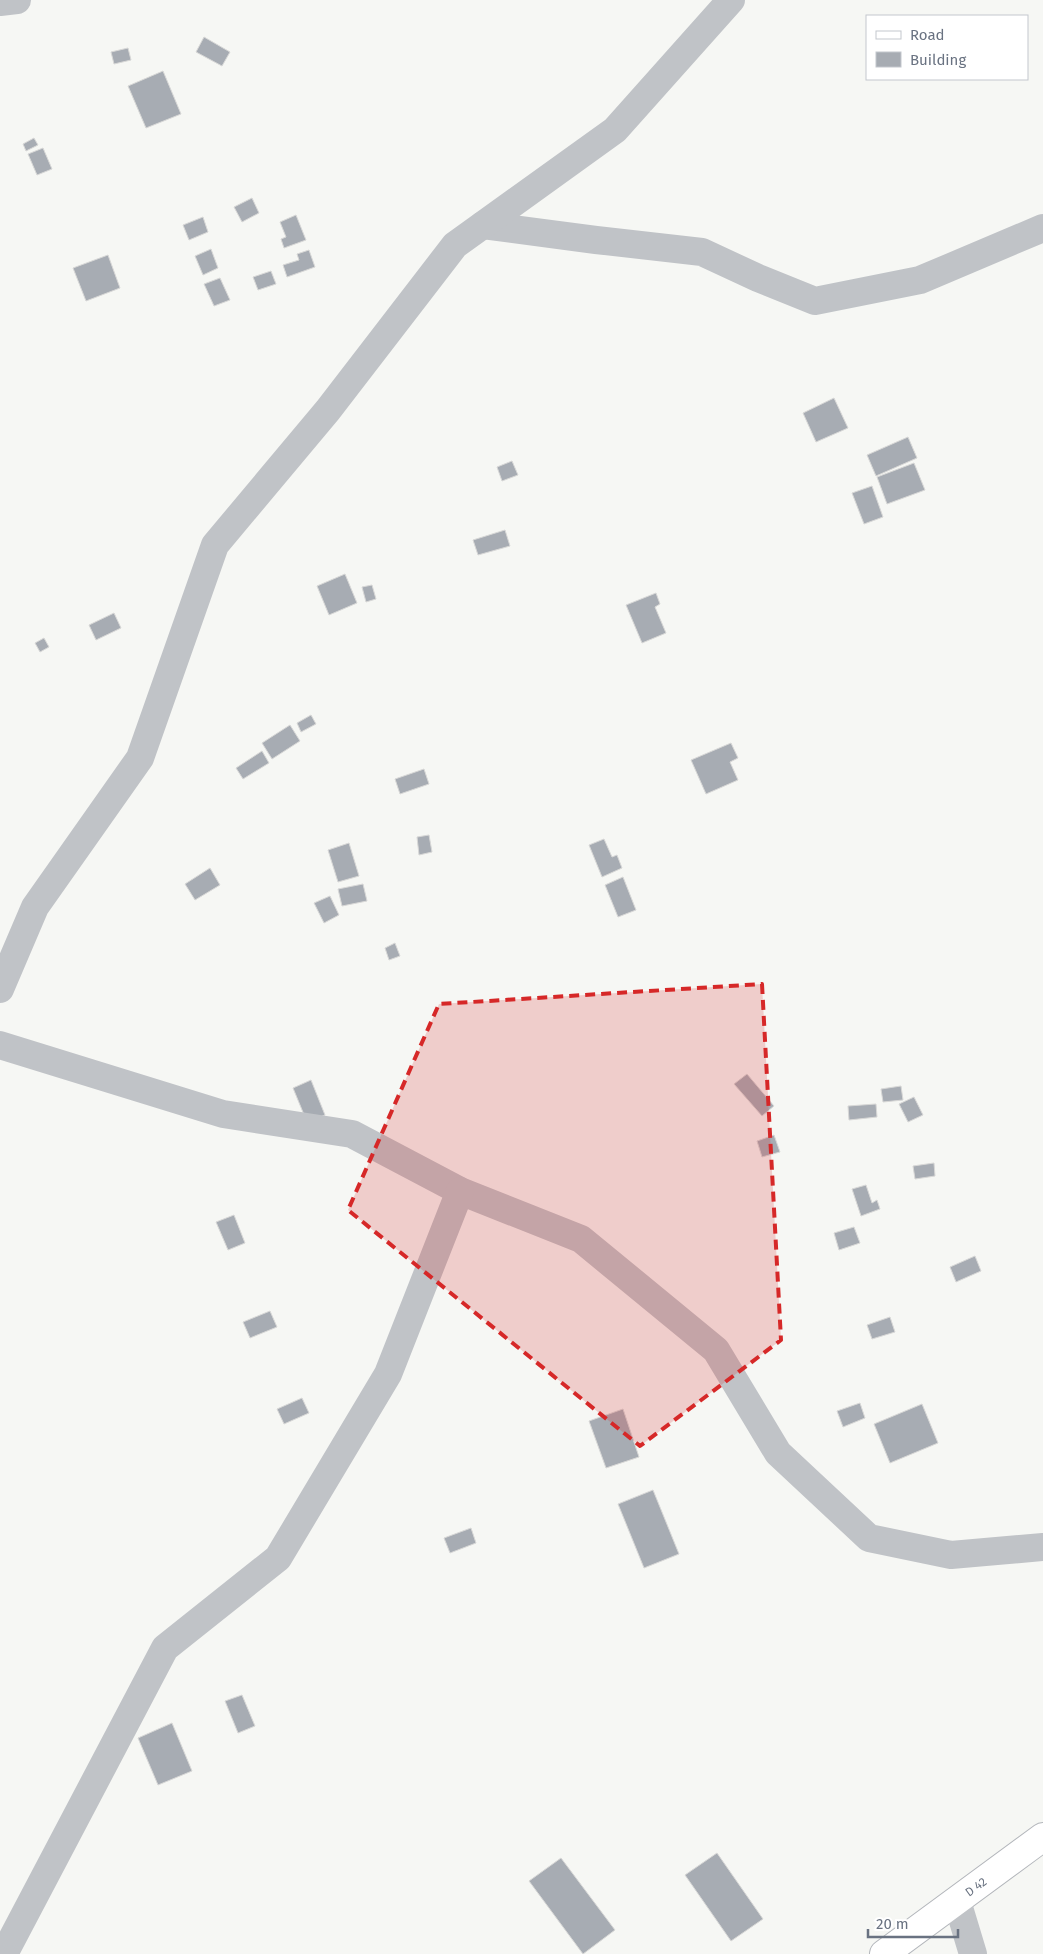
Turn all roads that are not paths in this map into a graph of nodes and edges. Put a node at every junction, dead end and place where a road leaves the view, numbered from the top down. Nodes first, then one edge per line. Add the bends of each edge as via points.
1 (17, 0) edge
2 (731, 0) edge
3 (0, 2) edge
4 (483, 225) junction
5 (1043, 228) edge
6 (0, 989) edge
7 (0, 1045) edge
8 (460, 1191) junction
9 (1043, 1547) edge
10 (1043, 1837) edge
11 (957, 1900) junction
12 (4, 1954) edge
13 (884, 1954) edge
14 (973, 1954) edge

1 - 3 street
2 - 4 street via 615,130
4 - 5 street via 702,252 815,301 920,280
4 - 6 street via 455,245 328,410 216,545 140,758 35,907
7 - 8 street via 222,1114 352,1134
8 - 9 street via 581,1239 716,1350 778,1454 869,1538 951,1556
8 - 12 street via 388,1374 278,1558 165,1648
10 - 11 street, D 42 / D 42
11 - 13 street, D 42 / D 42
11 - 14 street

